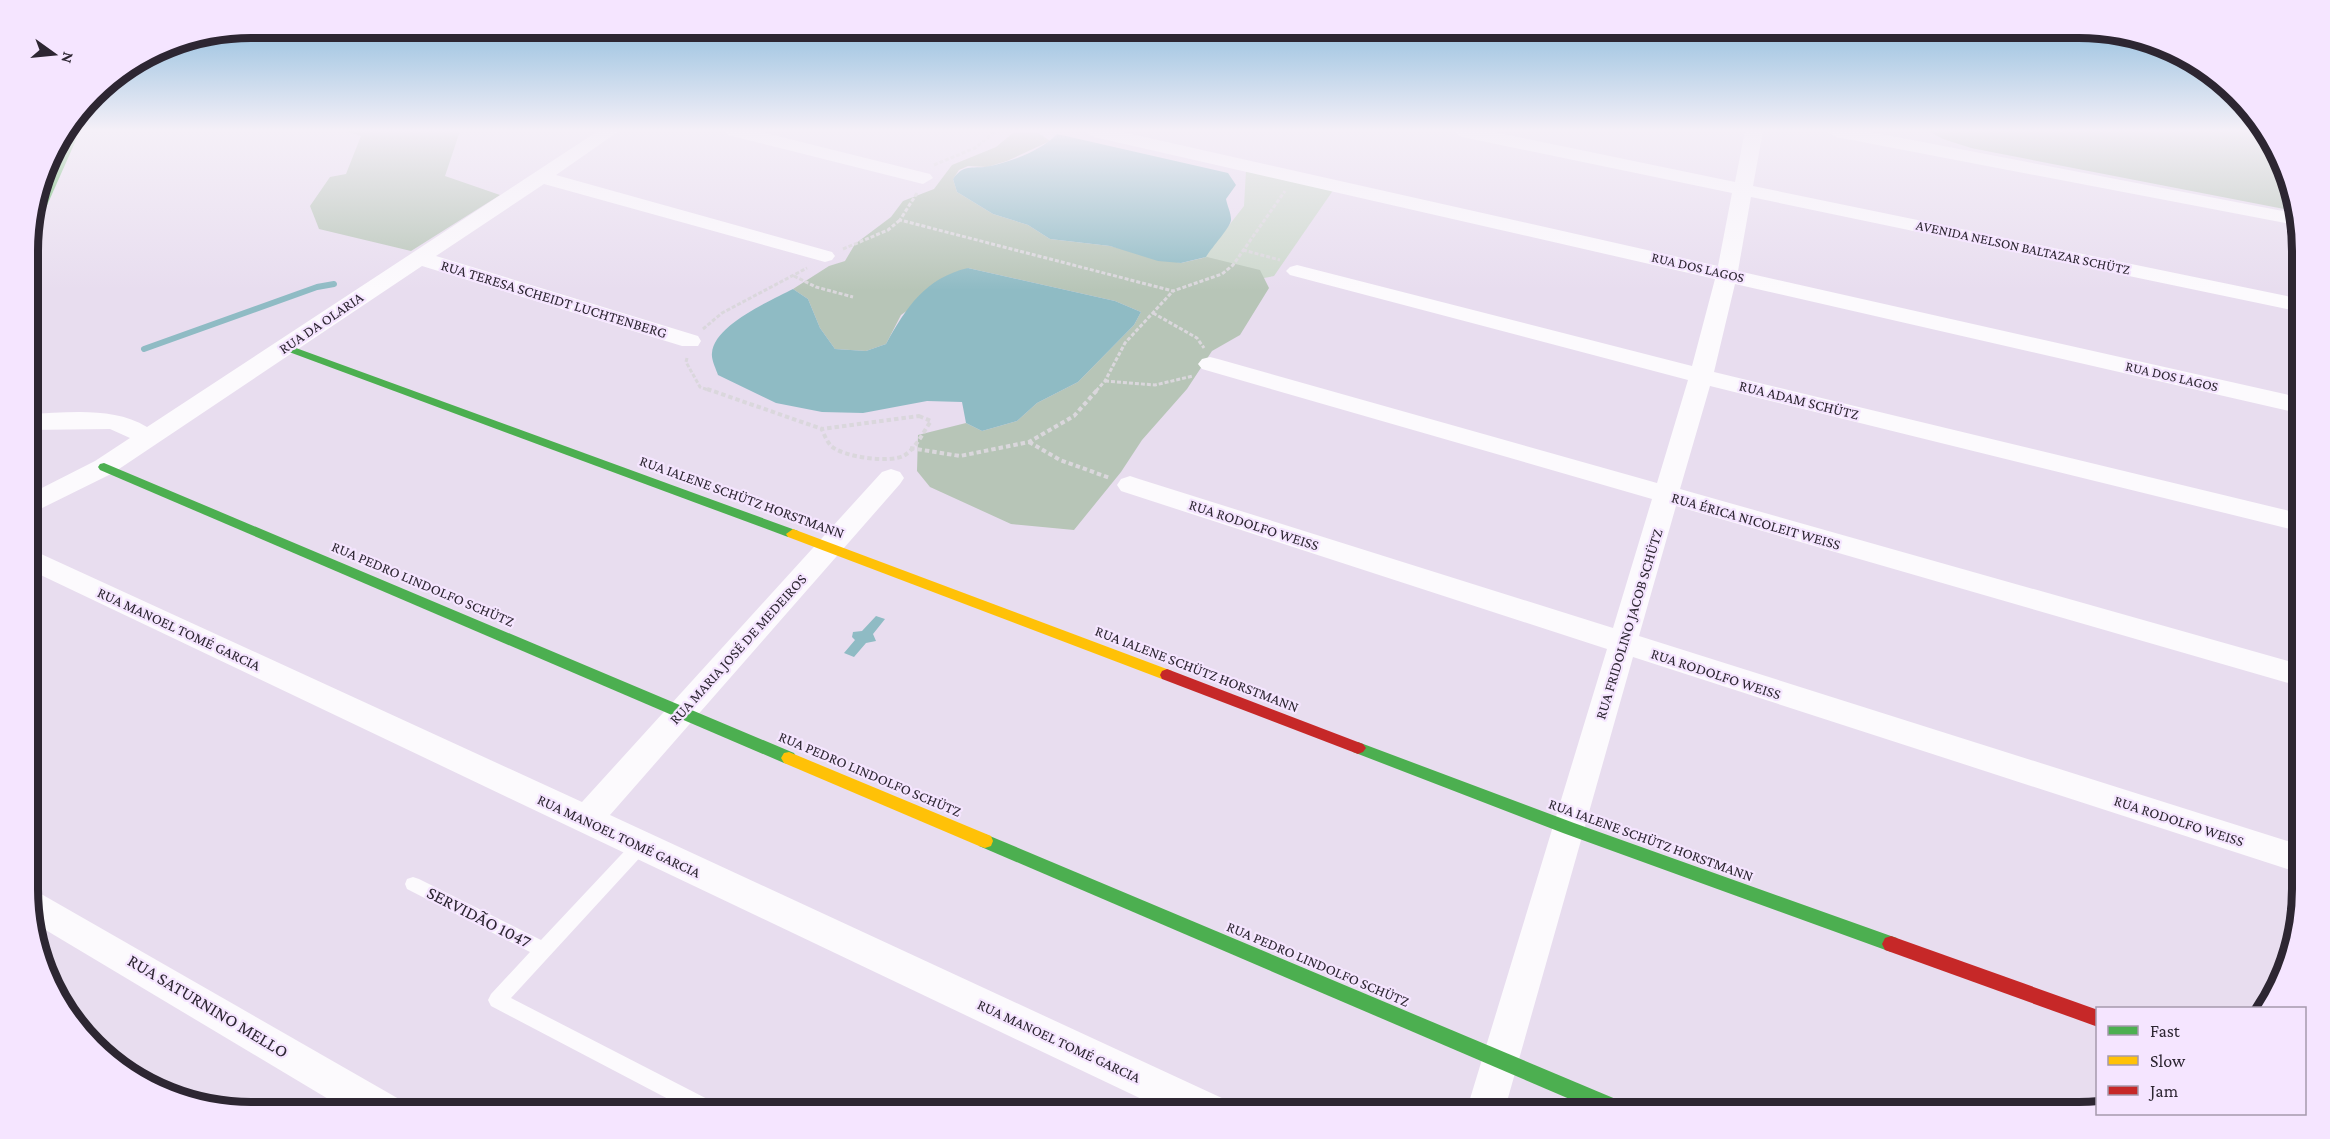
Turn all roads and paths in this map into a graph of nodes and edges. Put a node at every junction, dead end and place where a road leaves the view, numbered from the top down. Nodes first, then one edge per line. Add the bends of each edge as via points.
1 (530, 184) edge
2 (567, 184) edge
3 (920, 184) edge
4 (1331, 184) edge
5 (1725, 184) edge
6 (1745, 184) edge
7 (2114, 184) edge
8 (1289, 185) dead end
9 (1744, 188) junction
10 (2290, 218) edge
11 (900, 220) junction
12 (1243, 250) junction
13 (825, 256) junction
14 (419, 258) junction
15 (1297, 271) joint
16 (1727, 273) junction
17 (794, 276) junction
18 (1173, 291) junction
19 (853, 297) dead end
20 (2292, 303) edge
21 (1153, 313) junction
22 (690, 340) junction
23 (285, 347) junction
24 (1209, 364) junction
25 (1701, 376) junction
26 (1105, 381) junction
27 (2292, 404) edge
28 (38, 421) edge
29 (822, 429) junction
30 (147, 438) junction
31 (1029, 442) junction
32 (910, 448) junction
33 (104, 467) junction
34 (891, 478) dead end
35 (1130, 485) joint
36 (1668, 496) junction
37 (38, 501) edge
38 (2292, 522) edge
39 (829, 547) junction
40 (38, 563) edge
41 (1622, 644) junction
42 (2292, 673) edge
43 (682, 712) junction
44 (585, 820) junction
45 (1569, 828) junction
46 (640, 846) junction
47 (2292, 857) edge
48 (413, 884) dead end
49 (38, 907) edge
50 (544, 950) junction
51 (2096, 1019) edge
52 (1500, 1059) junction
53 (369, 1102) edge
54 (693, 1102) edge
55 (1190, 1102) edge
56 (1488, 1102) edge
57 (1600, 1102) edge

1 - 14 street, RUA DA OLARIA
2 - 13 street
3 - 11 path via 913,203
4 - 16 street, RUA DOS LAGOS
5 - 9 street, AVENIDA NELSON BALTAZAR SCHÜTZ
6 - 9 street, RUA FRIDOLINO JACOB SCHÜTZ
7 - 10 street
8 - 12 path
9 - 16 street, RUA FRIDOLINO JACOB SCHÜTZ
9 - 20 street, AVENIDA NELSON BALTAZAR SCHÜTZ
11 - 13 path via 878,235
11 - 18 path
12 - 15 path via 1287,262
12 - 18 path via 1222,274
13 - 17 path
14 - 22 street, RUA TERESA SCHEIDT LUCHTENBERG
14 - 23 street, RUA DA OLARIA
15 - 25 street, RUA ADAM SCHÜTZ
16 - 25 street, RUA FRIDOLINO JACOB SCHÜTZ
16 - 27 street, RUA DOS LAGOS
17 - 19 path
17 - 22 path via 722,313
18 - 21 path
21 - 24 path via 1197,338
21 - 26 path via 1125,343
22 - 29 path via 686,363 700,387
23 - 30 street, RUA DA OLARIA
23 - 39 street, RUA IALENE SCHÜTZ HORSTMANN
24 - 26 path via 1199,374 1155,385
24 - 36 street, RUA ÉRICA NICOLEIT WEISS
25 - 36 street, RUA FRIDOLINO JACOB SCHÜTZ
25 - 38 street, RUA ADAM SCHÜTZ
26 - 31 path via 1074,416
28 - 30 street via 110,421 124,424
29 - 32 path via 835,450 848,453 884,460 902,457
29 - 32 path via 881,418 929,419 923,436
30 - 33 street, RUA DA OLARIA
31 - 32 path via 960,456
31 - 35 path via 1060,460
33 - 37 street, RUA DA OLARIA
33 - 43 street, RUA PEDRO LINDOLFO SCHÜTZ
34 - 39 street, RUA MARIA JOSÉ DE MEDEIROS
35 - 41 street, RUA RODOLFO WEISS
36 - 41 street, RUA FRIDOLINO JACOB SCHÜTZ
36 - 42 street, RUA ÉRICA NICOLEIT WEISS
39 - 43 street, RUA MARIA JOSÉ DE MEDEIROS
39 - 45 street, RUA IALENE SCHÜTZ HORSTMANN
40 - 44 street, RUA MANOEL TOMÉ GARCIA
41 - 45 street, RUA FRIDOLINO JACOB SCHÜTZ
41 - 47 street, RUA RODOLFO WEISS
43 - 44 street, RUA MARIA JOSÉ DE MEDEIROS
43 - 52 street, RUA PEDRO LINDOLFO SCHÜTZ
44 - 46 street, RUA MANOEL TOMÉ GARCIA
45 - 51 street, RUA IALENE SCHÜTZ HORSTMANN
45 - 52 street, RUA FRIDOLINO JACOB SCHÜTZ
46 - 50 lane
46 - 55 street, RUA MANOEL TOMÉ GARCIA
48 - 50 lane, SERVIDÃO 1047
49 - 53 street, RUA SATURNINO MELLO
50 - 54 lane via 497,1000
52 - 56 street, RUA FRIDOLINO JACOB SCHÜTZ
52 - 57 street, RUA PEDRO LINDOLFO SCHÜTZ

